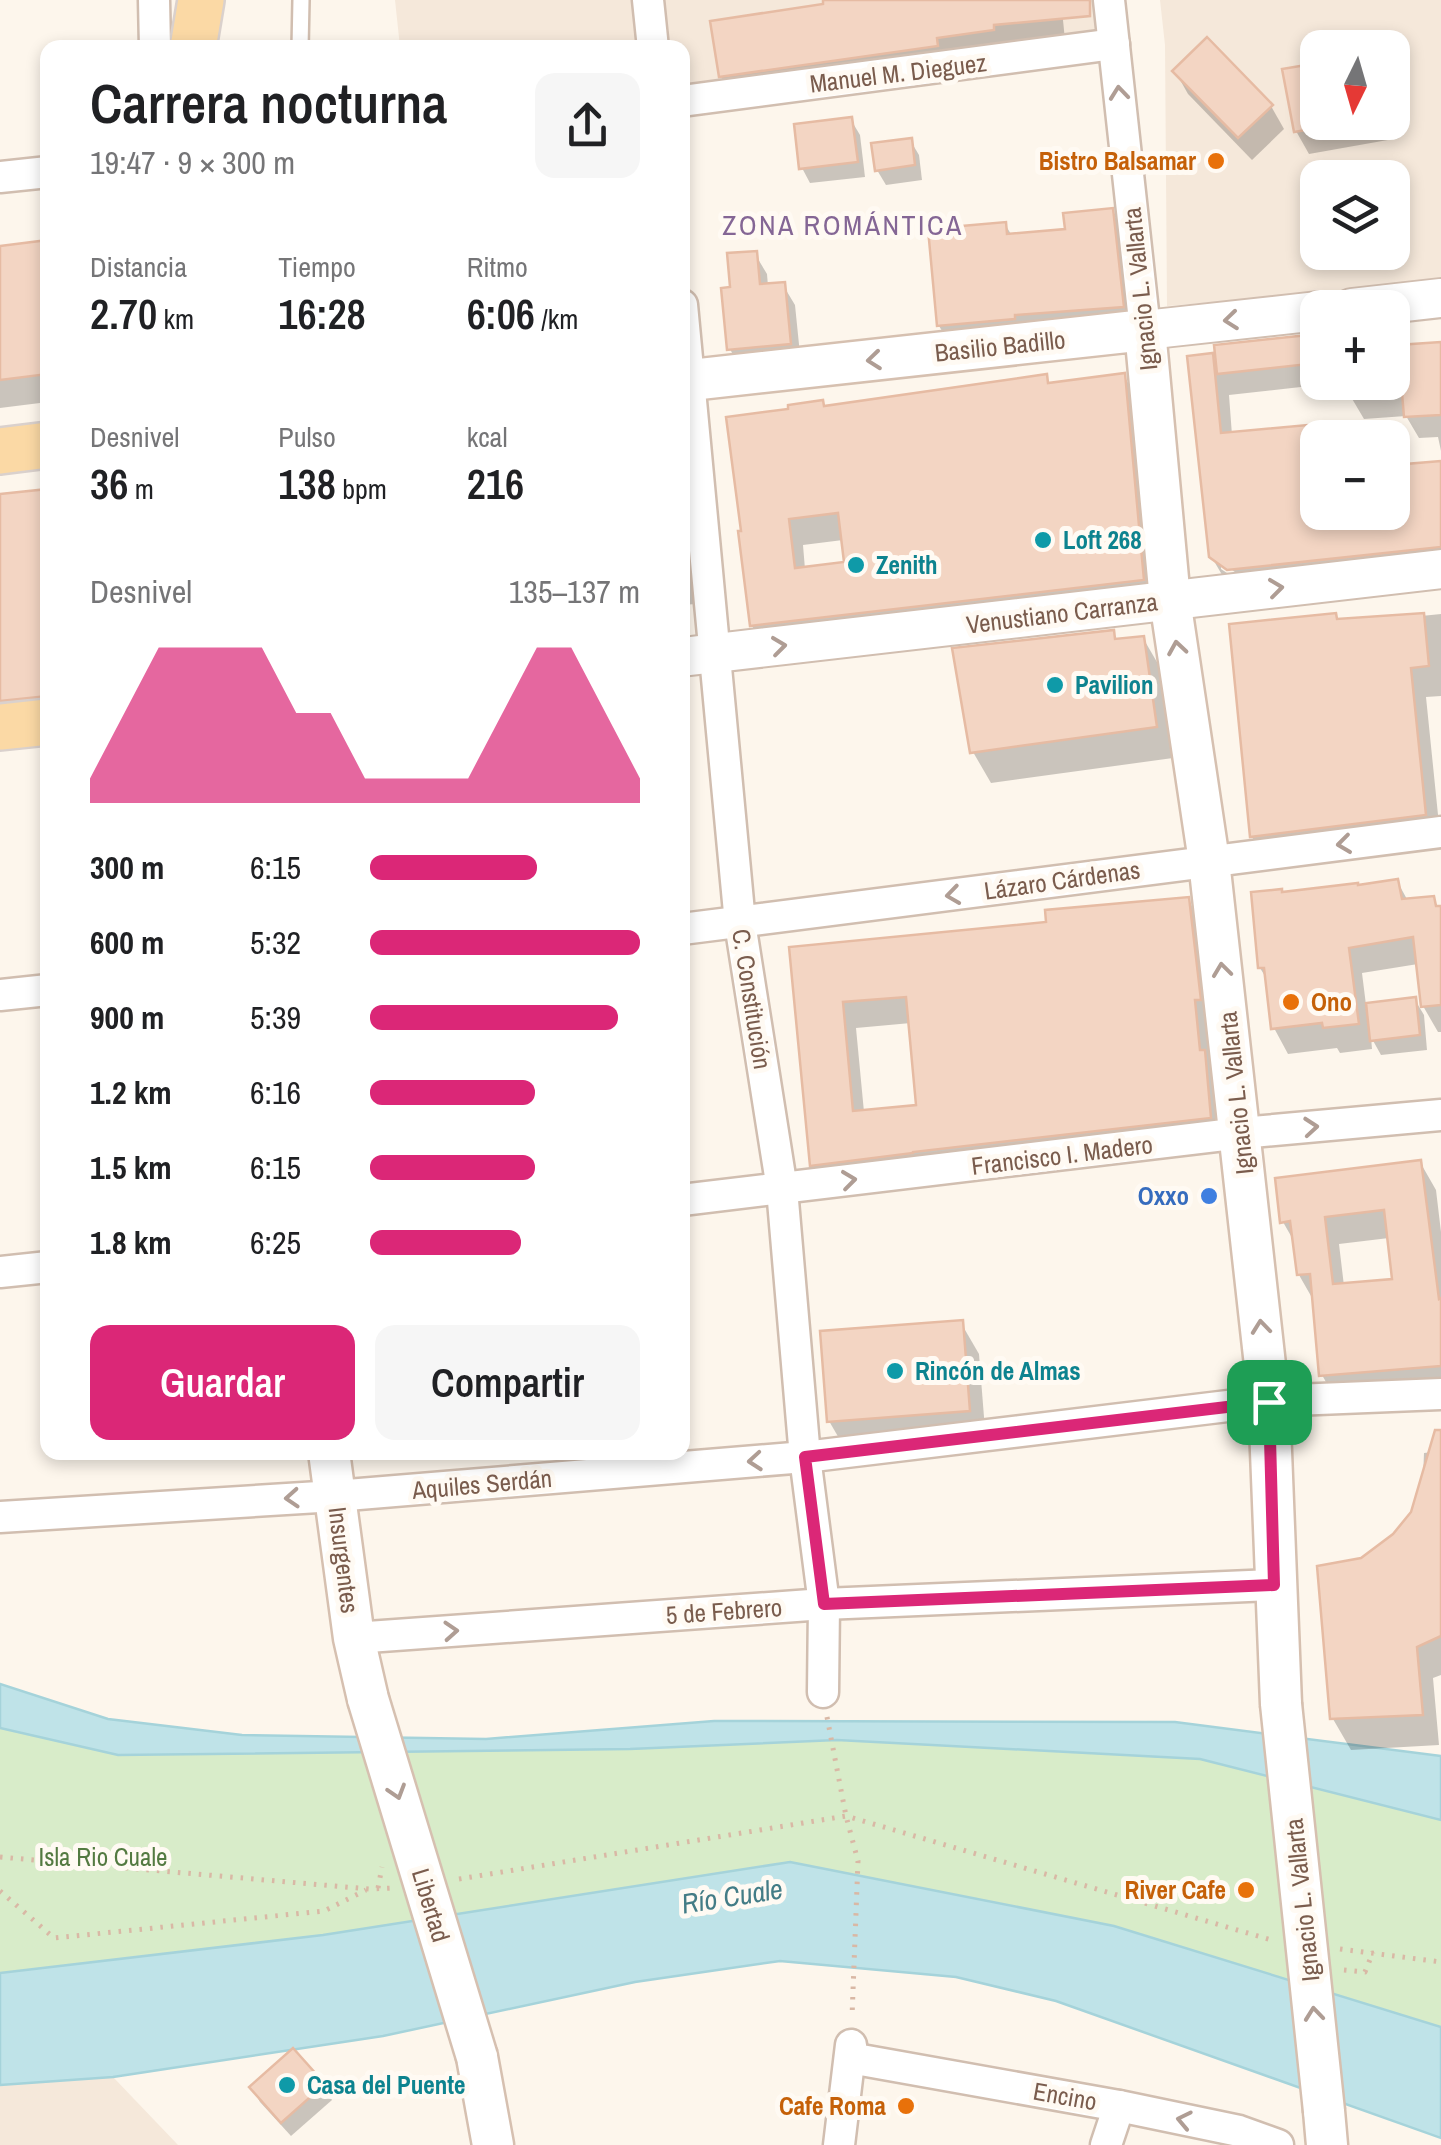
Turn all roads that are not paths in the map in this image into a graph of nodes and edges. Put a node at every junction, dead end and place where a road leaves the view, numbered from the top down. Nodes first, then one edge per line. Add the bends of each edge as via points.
1 (154, 0) edge
2 (201, 0) edge
3 (300, 0) edge
4 (648, 0) edge
5 (1109, 0) edge
6 (155, 40) edge
7 (195, 40) edge
8 (300, 40) edge
9 (652, 40) edge
10 (1114, 44) junction
11 (690, 100) edge
12 (40, 173) edge
13 (0, 177) edge
14 (1441, 298) edge
15 (1410, 301) edge
16 (1300, 313) edge
17 (1144, 330) junction
18 (690, 381) edge
19 (40, 446) edge
20 (0, 451) edge
21 (690, 456) edge
22 (1441, 569) edge
23 (1170, 600) junction
24 (698, 656) edge
25 (40, 723) edge
26 (0, 726) edge
27 (1441, 832) edge
28 (1210, 861) junction
29 (740, 924) junction
30 (690, 928) edge
31 (40, 991) edge
32 (0, 995) edge
33 (1441, 1114) edge
34 (1241, 1133) junction
35 (782, 1189) junction
36 (690, 1199) edge
37 (40, 1268) edge
38 (0, 1272) edge
39 (1441, 1394) edge
40 (1269, 1402) junction
41 (805, 1457) junction
42 (330, 1460) edge
43 (335, 1496) junction
44 (0, 1517) edge
45 (1274, 1585) junction
46 (824, 1604) junction
47 (361, 1668) junction
48 (823, 1692) road end
49 (1119, 2106) junction
50 (1326, 2128) edge
51 (498, 2144) edge
52 (840, 2145) edge
53 (1106, 2145) edge
54 (1278, 2145) edge

1 - 6 street
2 - 7 main road
3 - 8 lane
4 - 9 street
5 - 10 street, Ignacio L. Vallarta
10 - 11 street, Manuel M. Dieguez
17 -> 10 street, Ignacio L. Vallarta
12 - 13 street
14 - 15 street
16 -> 17 street, Basilio Badillo
17 -> 18 main road, Basilio Badillo
17 - 23 main road, Ignacio L. Vallarta
19 - 20 main road
21 - 24 street, C. Constitución
23 -> 22 street, Venustiano Carranza
24 -> 23 street, Venustiano Carranza
28 -> 23 main road, Ignacio L. Vallarta
24 - 29 street, C. Constitución
25 - 26 main road
27 -> 28 street, Lázaro Cárdenas
28 -> 29 street, Lázaro Cárdenas
34 -> 28 main road, Ignacio L. Vallarta
29 - 30 street, Lázaro Cárdenas
29 - 35 street, C. Constitución
31 - 32 street
34 -> 33 street, Francisco I. Madero
35 -> 34 street, Francisco I. Madero
40 -> 34 main road, Ignacio L. Vallarta
35 - 36 street, Francisco I. Madero
35 - 41 street, C. Constitución
37 - 38 street
39 - 40 street, Aquiles Serdán
40 - 41 street, Aquiles Serdán
40 - 45 main road, Ignacio L. Vallarta
41 -> 43 street, Aquiles Serdán
41 - 46 street, C. Constitución
42 - 43 main road, Insurgentes
43 -> 44 street, Aquiles Serdán
43 - 47 main road, Insurgentes
45 - 46 street, 5 de Febrero
50 -> 45 main road, Ignacio L. Vallarta, bridge via 1280,1704
47 -> 46 street, 5 de Febrero
46 - 48 street, C. Constitución
47 -> 51 main road, Libertad, bridge
49 - 52 street, Encino via 850,2051
49 - 53 street
54 -> 49 street, Encino

